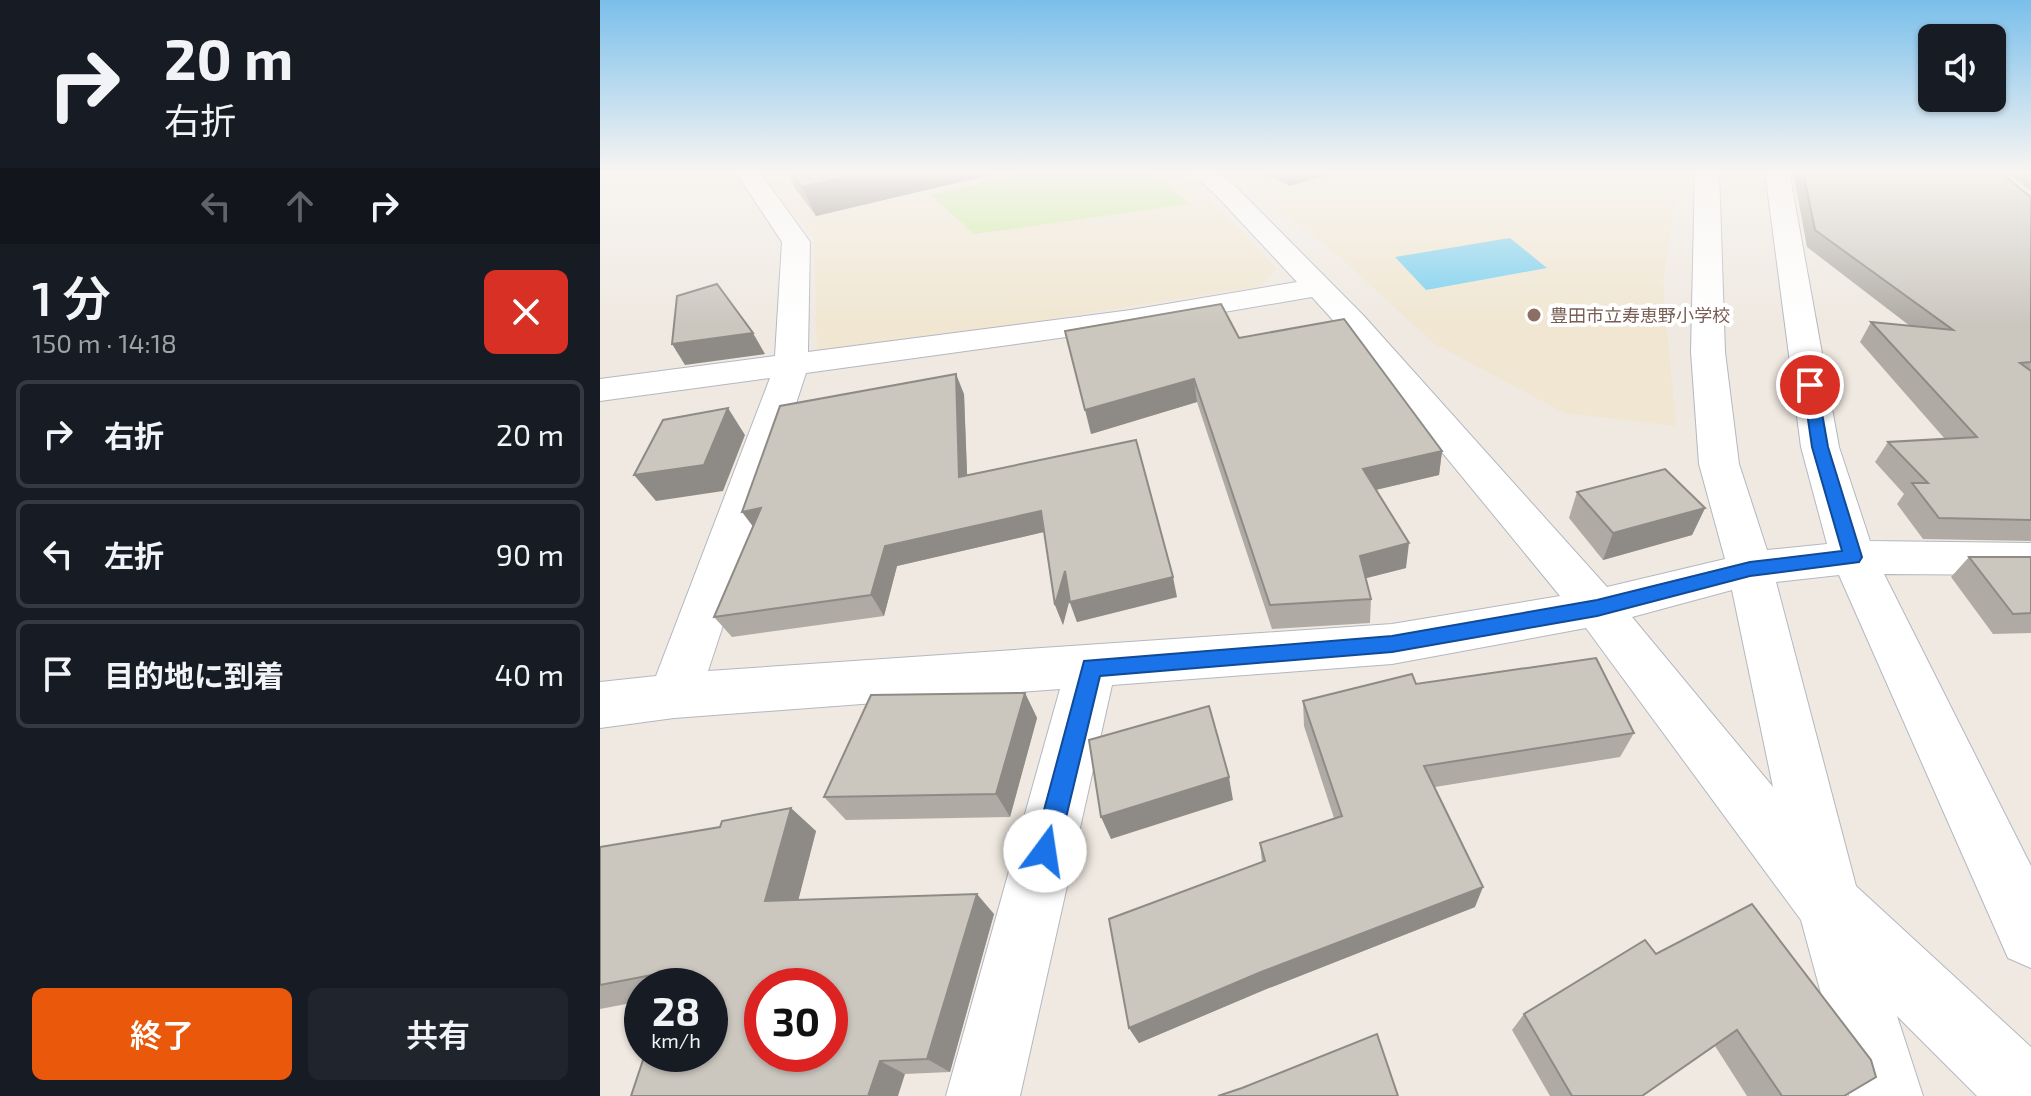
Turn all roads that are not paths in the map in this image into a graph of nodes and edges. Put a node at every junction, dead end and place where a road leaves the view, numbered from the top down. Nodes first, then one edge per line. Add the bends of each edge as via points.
1 (786, 222) edge
2 (1256, 222) edge
3 (1707, 222) edge
4 (1785, 222) edge
5 (1320, 287) junction
6 (791, 366) junction
7 (600, 390) edge
8 (1853, 557) junction
9 (2031, 559) edge
10 (1750, 569) junction
11 (1597, 608) junction
12 (1091, 668) junction
13 (674, 696) junction
14 (600, 705) edge
15 (1829, 904) junction
16 (2031, 935) edge
17 (983, 1096) edge
18 (1886, 1096) edge
19 (2030, 1096) edge

1 - 6 street via 796,242
2 - 5 street
3 - 10 street via 1708,352 1719,464
4 - 8 street via 1820,447
5 - 6 street
5 - 11 street
6 - 7 street
6 - 13 street
8 - 9 street
8 - 10 street
8 - 16 street
10 - 11 street
10 - 15 street
11 - 12 street via 1392,644
11 - 15 street
12 - 13 street
12 - 17 street
13 - 14 street
15 - 18 street
15 - 19 street

